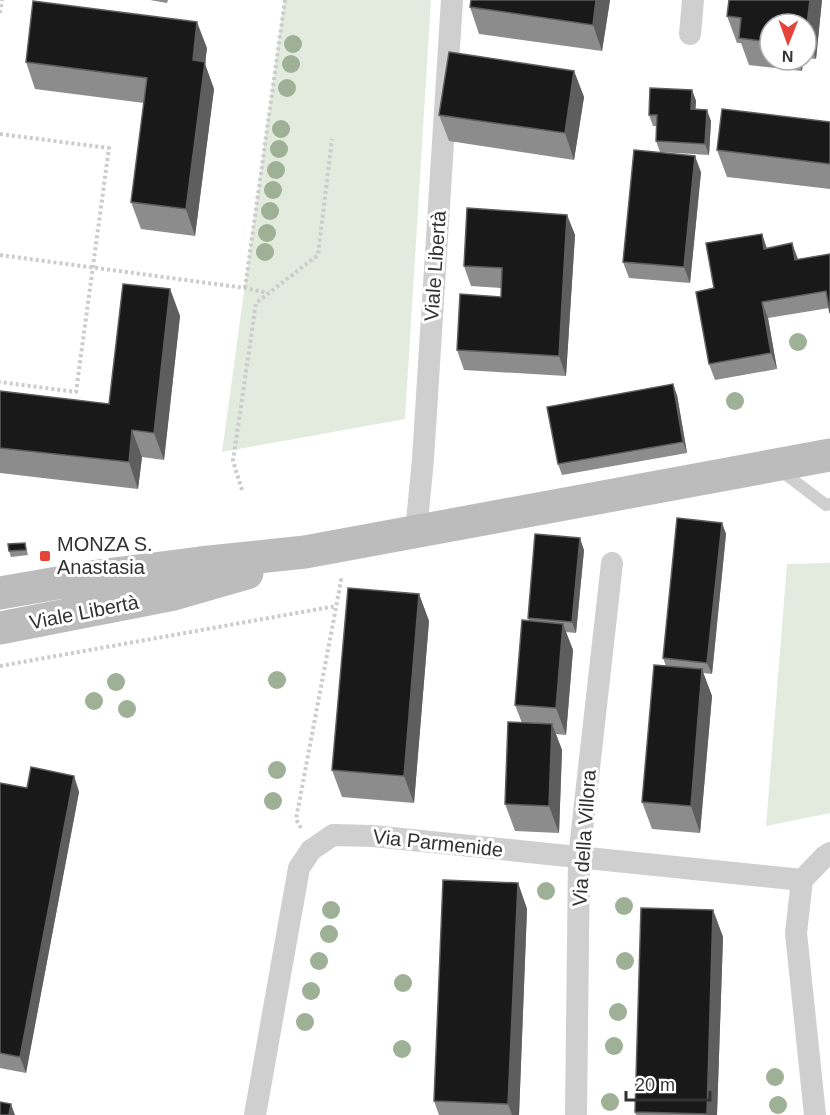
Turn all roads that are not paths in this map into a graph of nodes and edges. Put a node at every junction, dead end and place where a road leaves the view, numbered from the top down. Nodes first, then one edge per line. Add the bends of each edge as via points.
1 (452, 0) edge
2 (693, 0) edge
3 (690, 34) dead end
4 (830, 455) edge
5 (774, 466) junction
6 (830, 504) edge
7 (416, 532) junction
8 (319, 549) junction
9 (612, 563) dead end
10 (0, 593) edge
11 (0, 628) edge
12 (830, 853) edge
13 (579, 857) junction
14 (802, 880) junction
15 (255, 1115) edge
16 (576, 1115) edge
17 (815, 1115) edge

1 - 7 street, Viale Libertà
2 - 3 street
4 - 5 main road, Viale Libertà
5 - 6 lane via 826,505
5 - 7 main road, Viale Libertà
7 - 8 main road, Viale Libertà
8 - 10 main road, Viale Libertà via 98,576
8 - 11 main road, Viale Libertà via 174,594
9 - 13 street, Via della Villora
12 - 14 street
13 - 14 street, Via Parmenide
13 - 15 street, Via Parmenide via 373,836 333,835 310,850 299,868
13 - 16 street, Via della Villora
14 - 17 street via 796,933

